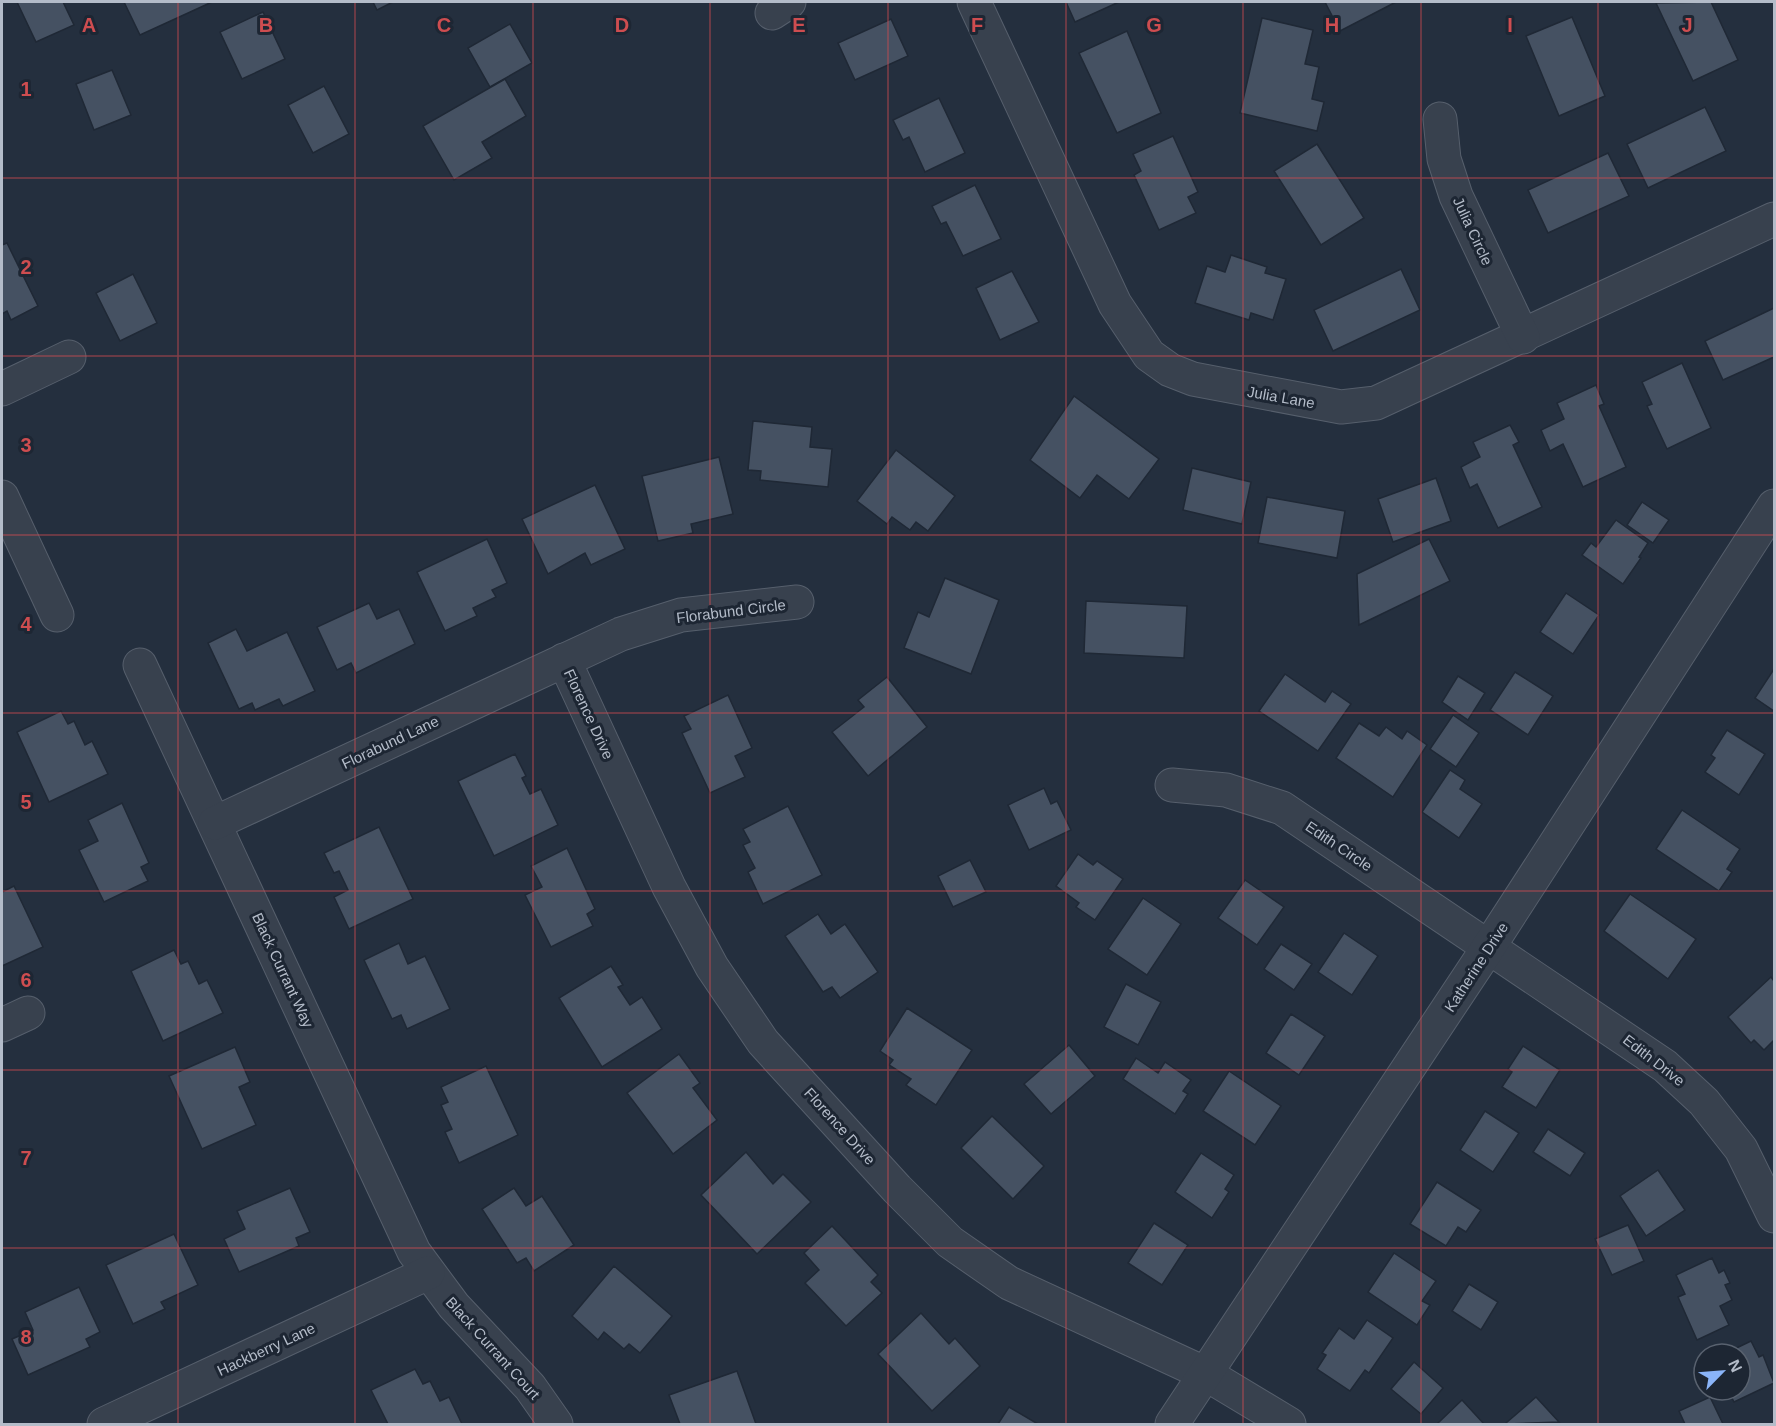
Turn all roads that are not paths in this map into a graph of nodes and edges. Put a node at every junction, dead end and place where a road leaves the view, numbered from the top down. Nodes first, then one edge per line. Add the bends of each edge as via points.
1 (974, 2) edge
2 (1440, 119) dead end
3 (1774, 219) edge
4 (1523, 337) junction
5 (69, 357) dead end
6 (2, 389) edge
7 (2, 497) edge
8 (1774, 506) edge
9 (797, 602) dead end
10 (57, 615) dead end
11 (564, 660) junction
12 (140, 665) dead end
13 (1172, 785) dead end
14 (215, 823) junction
15 (1488, 948) junction
16 (1774, 1216) edge
17 (428, 1274) junction
18 (1206, 1374) junction
19 (104, 1425) edge
20 (556, 1425) edge
21 (1172, 1425) edge
22 (1289, 1425) edge

1 - 4 street, Julia Lane via 1115,304 1149,355 1170,370 1193,379 1284,398 1358,406 1394,398
2 - 4 street, Julia Circle via 1444,159 1456,196
3 - 4 street, Julia Lane
5 - 6 street
7 - 10 street
8 - 15 street, Katherine Drive
9 - 11 street, Florabund Circle via 681,615 621,634
11 - 14 street, Florabund Lane
11 - 18 street, Florence Drive via 669,887 712,967 764,1042 950,1242 1009,1283
12 - 14 street, Black Currant Way
13 - 15 street, Edith Circle via 1226,790 1282,808
14 - 17 street, Black Currant Way via 401,1228
15 - 16 street, Edith Drive via 1665,1066 1704,1102 1741,1149
15 - 18 street, Katherine Drive
17 - 19 street, Hackberry Lane
17 - 20 street, Black Currant Court via 483,1340 530,1387
18 - 21 street, Katherine Drive
18 - 22 street, Florence Drive

